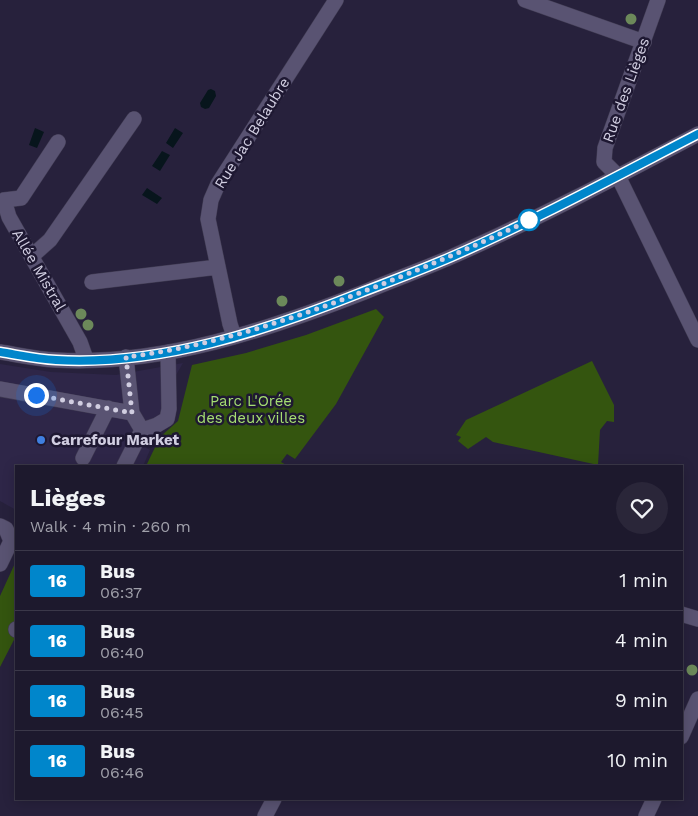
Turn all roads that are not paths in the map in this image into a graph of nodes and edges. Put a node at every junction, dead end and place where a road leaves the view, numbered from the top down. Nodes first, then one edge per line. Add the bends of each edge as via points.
1 (336, 0) edge
2 (525, 0) edge
3 (658, 0) edge
4 (644, 42) junction
5 (134, 119) dead end
6 (698, 134) edge
7 (58, 142) dead end
8 (618, 176) junction
9 (32, 256) junction
10 (218, 267) junction
11 (92, 282) dead end
12 (234, 336) junction
13 (698, 340) edge
14 (0, 352) edge
15 (168, 352) junction
16 (126, 357) junction
17 (86, 360) junction
18 (0, 389) edge
19 (108, 408) junction
20 (132, 413) junction
21 (142, 430) junction
22 (82, 458) dead end
23 (124, 465) edge
24 (0, 526) edge
25 (0, 564) edge
26 (683, 615) edge
27 (698, 619) edge
28 (698, 699) edge
29 (683, 733) edge
30 (273, 800) edge
31 (654, 800) edge
32 (265, 816) edge
33 (646, 816) edge

1 - 10 street, Rue Jac Belaubre via 218,184 208,219
2 - 4 street
3 - 4 street, Rue des Lièges
4 - 8 street, Rue des Lièges via 605,148 604,162
5 - 9 street via 50,240
6 - 8 street
7 - 9 street, Allée Mistral via 21,198 4,200 9,217
8 - 12 street via 442,261 314,311
8 - 13 street, Rue des Lièges
9 - 17 street, Allée Mistral via 80,342
10 - 11 street
10 - 12 street, Rue Jac Belaubre
12 - 15 street
14 - 17 street via 56,360
15 - 16 street
15 - 21 street via 167,419
16 - 17 street
16 - 20 street
18 - 19 street
19 - 20 street
19 - 22 street
20 - 21 street
21 - 23 street
24 - 25 street via 6,529 11,541
26 - 27 street
28 - 29 street
30 - 32 street
31 - 33 street

